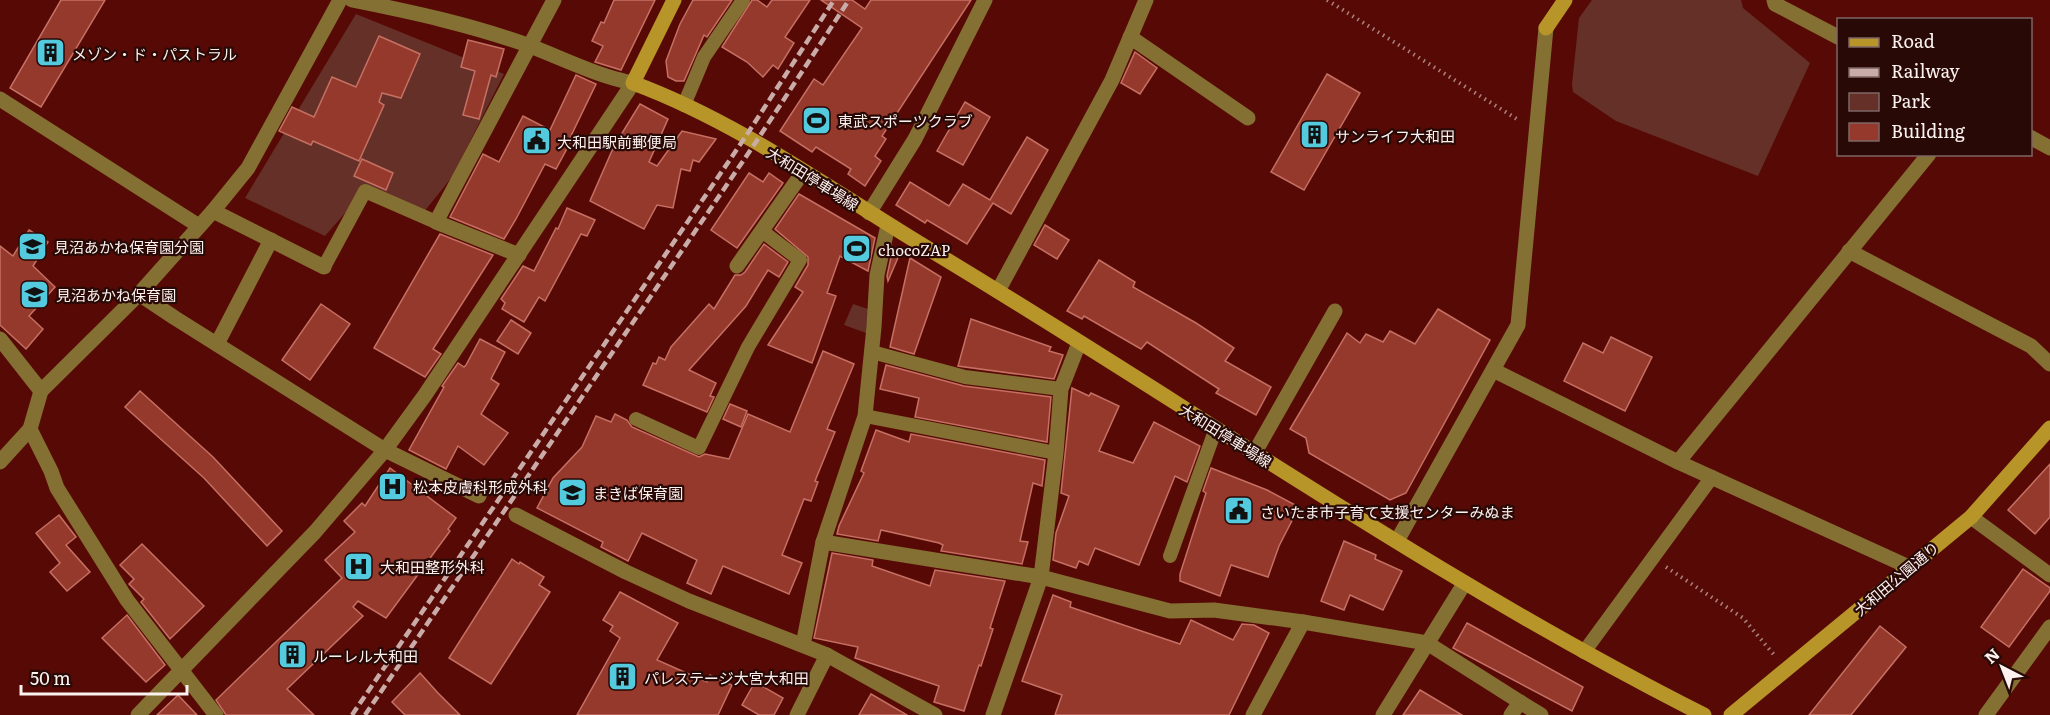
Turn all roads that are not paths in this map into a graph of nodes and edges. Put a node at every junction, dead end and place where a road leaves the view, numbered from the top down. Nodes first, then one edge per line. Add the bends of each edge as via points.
1 (340, 0) edge
2 (352, 0) edge
3 (554, 0) edge
4 (674, 0) edge
5 (743, 0) edge
6 (984, 0) edge
7 (1146, 0) edge
8 (1565, 0) edge
9 (1774, 0) edge
10 (1546, 28) joint
11 (1130, 37) junction
12 (1837, 37) edge
13 (529, 46) junction
14 (633, 83) junction
15 (0, 99) edge
16 (684, 105) junction
17 (1248, 118) dead end
18 (2032, 139) edge
19 (2050, 148) edge
20 (1927, 156) edge
21 (803, 172) junction
22 (213, 211) junction
23 (869, 213) junction
24 (436, 222) junction
25 (888, 225) junction
26 (199, 226) junction
27 (762, 231) junction
28 (271, 240) junction
29 (1848, 251) junction
30 (519, 255) junction
31 (737, 266) dead end
32 (324, 267) joint
33 (998, 291) junction
34 (139, 294) junction
35 (1335, 310) dead end
36 (0, 339) edge
37 (1079, 343) junction
38 (217, 344) junction
39 (872, 352) junction
40 (2050, 364) edge
41 (1493, 370) junction
42 (1060, 389) junction
43 (41, 391) junction
44 (865, 416) junction
45 (636, 420) dead end
46 (1216, 428) junction
47 (2050, 428) edge
48 (30, 429) junction
49 (385, 450) junction
50 (1255, 452) junction
51 (1056, 453) junction
52 (0, 462) edge
53 (1678, 462) junction
54 (1712, 477) junction
55 (479, 496) dead end
56 (516, 515) dead end
57 (1971, 517) junction
58 (1397, 541) junction
59 (823, 542) junction
60 (1170, 556) dead end
61 (1910, 567) junction
62 (2050, 575) edge
63 (1041, 577) junction
64 (1464, 584) junction
65 (1303, 622) junction
66 (2050, 627) edge
67 (1427, 643) junction
68 (803, 645) junction
69 (1584, 652) junction
70 (828, 655) junction
71 (183, 670) junction
72 (1516, 709) edge
73 (138, 715) edge
74 (216, 715) edge
75 (797, 715) edge
76 (935, 715) edge
77 (993, 715) edge
78 (1253, 715) edge
79 (1383, 715) edge
80 (1541, 715) edge
81 (1704, 715) edge
82 (1731, 715) edge
83 (1986, 715) edge

1 - 22 street via 248,168
2 - 13 street via 430,15
3 - 13 street
4 - 14 main road
5 - 16 lane via 704,57
6 - 23 street via 915,139
7 - 11 street
8 - 10 main road
9 - 12 street
10 - 41 street via 1518,325
11 - 17 street
11 - 33 street via 1112,80
13 - 14 street via 611,79
13 - 24 street
14 - 16 main road, 大和田停車場線
14 - 30 street
15 - 26 street
16 - 21 main road, 大和田停車場線 via 756,142
18 - 19 street
20 - 29 street
21 - 23 main road, 大和田停車場線
21 - 27 street
22 - 26 street
22 - 28 street
23 - 25 main road, 大和田停車場線
24 - 30 street
24 - 32 lane via 365,191
25 - 33 main road, 大和田停車場線
25 - 39 street via 877,275
26 - 34 street
27 - 31 street
27 - 45 lane via 800,260 748,347 699,448
28 - 32 street
28 - 38 street
29 - 40 street via 2031,346
29 - 53 street
30 - 49 street
33 - 37 main road, 大和田停車場線
34 - 38 street
34 - 43 street
35 - 50 street
36 - 43 street
37 - 42 street
37 - 46 main road, 大和田停車場線
38 - 49 street
39 - 42 lane via 965,377
39 - 44 street
41 - 53 street
41 - 58 street
42 - 51 street
43 - 48 street
44 - 51 lane
44 - 59 street
46 - 50 main road, 大和田停車場線
46 - 60 lane
47 - 57 main road, 大和田公園通り
48 - 52 street
48 - 71 street via 57,488 121,590
49 - 55 street
49 - 71 street via 315,532
50 - 58 main road, 大和田停車場線
51 - 63 street
53 - 54 street
54 - 61 street
54 - 69 lane
56 - 68 street via 689,601
57 - 61 main road, 大和田公園通り
57 - 62 street
58 - 64 main road, 大和田停車場線
59 - 63 street
59 - 68 street
61 - 82 main road, 大和田公園通り
63 - 65 street via 1170,611 1214,610
63 - 77 street
64 - 67 street
64 - 69 main road, 大和田停車場線
65 - 67 street
65 - 78 street
66 - 83 street
67 - 72 street
67 - 79 street
68 - 70 street
69 - 81 main road, 大和田停車場線
70 - 75 street
70 - 76 street
71 - 73 street
71 - 74 street
72 - 80 street

